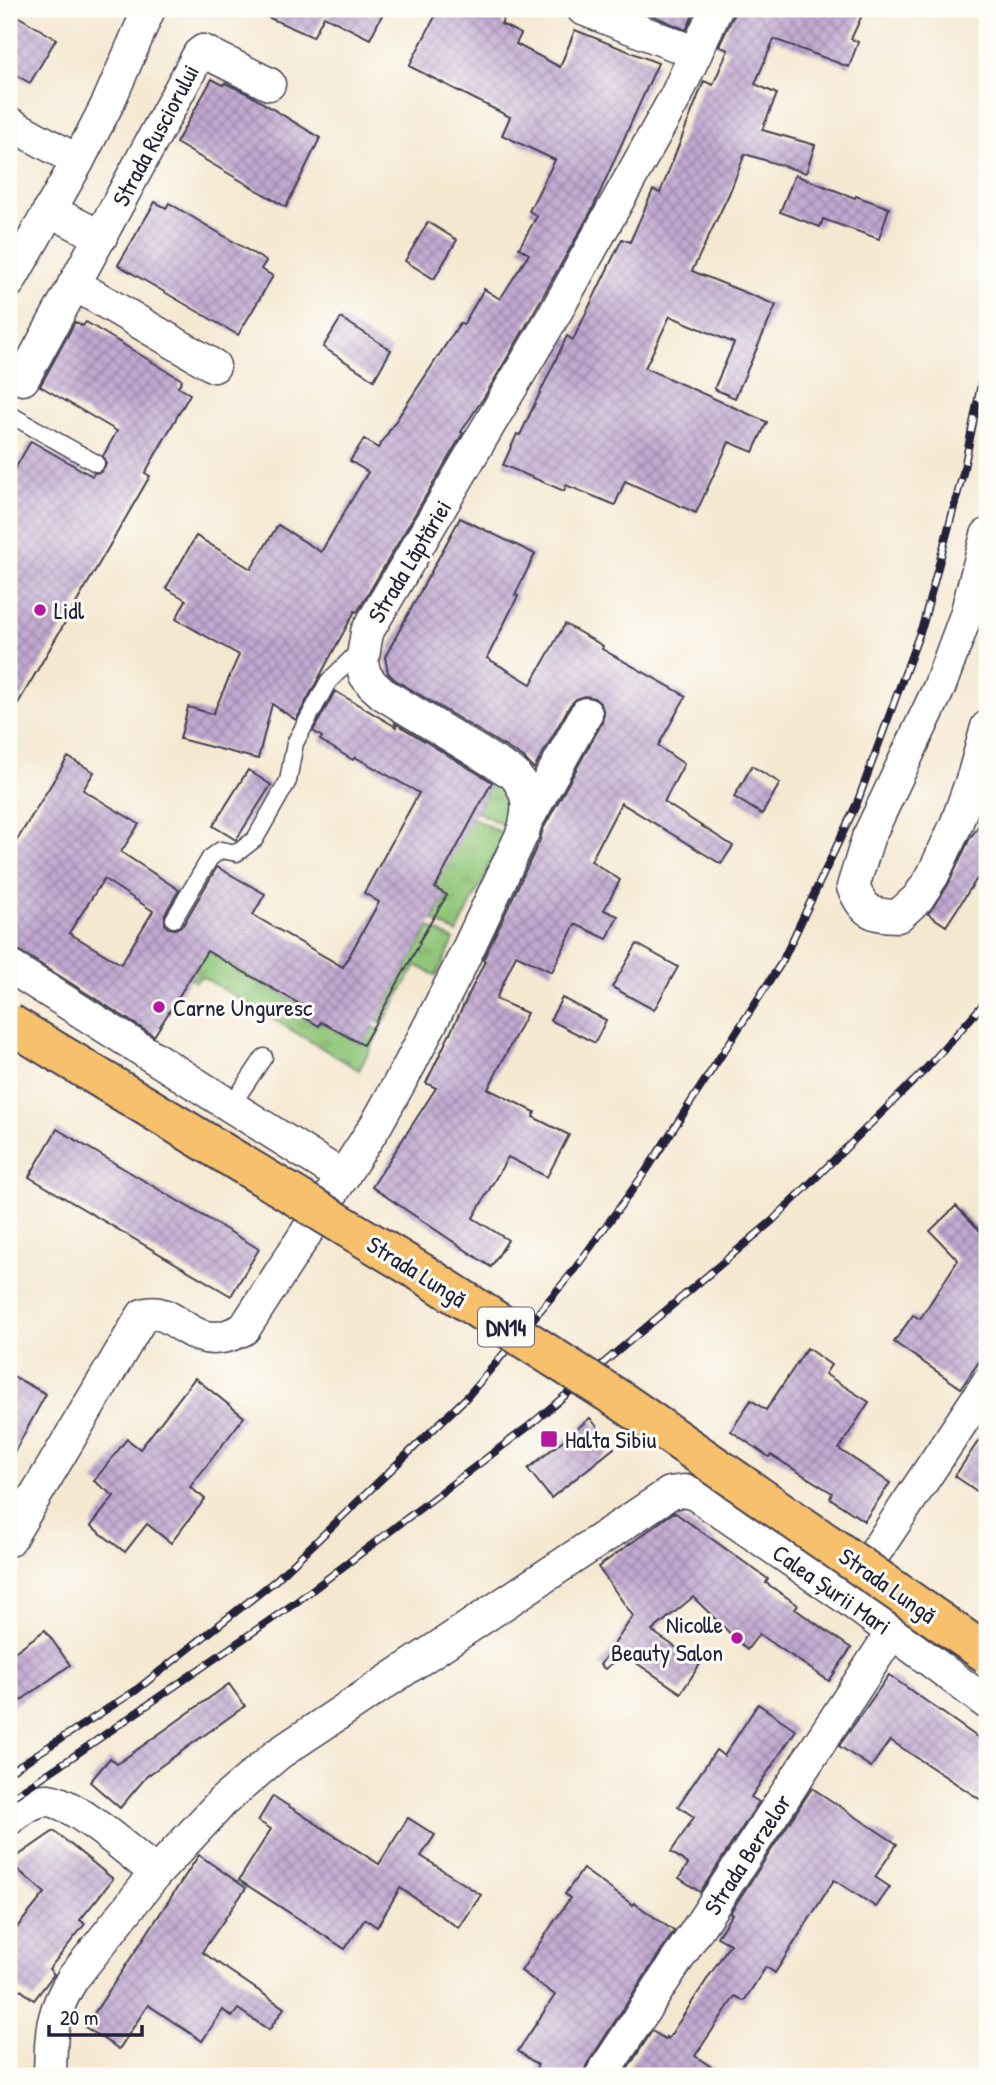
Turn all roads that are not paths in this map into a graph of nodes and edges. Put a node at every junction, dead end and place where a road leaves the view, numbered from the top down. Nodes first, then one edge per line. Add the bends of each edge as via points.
1 (149, 9) edge
2 (583, 9) edge
3 (716, 9) edge
4 (696, 53) junction
5 (269, 84) dead end
6 (9, 123) edge
7 (78, 161) junction
8 (49, 210) junction
9 (101, 237) junction
10 (9, 282) edge
11 (74, 285) junction
12 (214, 366) dead end
13 (23, 379) dead end
14 (9, 414) edge
15 (96, 463) dead end
16 (987, 535) edge
17 (363, 648) junction
18 (586, 714) dead end
19 (987, 727) edge
20 (527, 820) junction
21 (174, 919) dead end
22 (9, 966) edge
23 (9, 1023) edge
24 (264, 1057) dead end
25 (231, 1106) junction
26 (343, 1177) junction
27 (987, 1384) edge
28 (13, 1521) edge
29 (845, 1597) junction
30 (893, 1631) junction
31 (987, 1654) edge
32 (987, 1703) edge
33 (9, 1819) edge
34 (156, 1873) junction
35 (50, 2076) edge
36 (601, 2076) edge

1 - 7 street
2 - 4 street
3 - 4 street, Strada Lăptăriei
4 - 17 street, Strada Lăptăriei via 558,307 367,632
5 - 9 street, Strada Rusciorului via 203,51 199,54
6 - 7 street
7 - 8 street
8 - 9 street
8 - 10 street
9 - 11 street, Strada Rusciorului
11 - 12 street
11 - 13 street, Strada Rusciorului
14 - 15 lane
16 - 19 street via 966,615 939,688 868,838 853,887 861,904 876,915 898,916 918,898 939,863 974,775
17 - 20 street, Strada Lăptăriei via 365,674 383,694 514,774 524,786
17 - 21 lane via 328,682 295,743 288,781 255,839 237,853 221,850 210,858
18 - 20 street
20 - 26 street, Strada Lăptăriei via 410,1064
22 - 25 street
23 - 31 main road, Strada Lungă / DN14, bridge via 422,1273 623,1402
24 - 25 lane
25 - 26 street
26 - 28 street, Strada Lăptăriei via 244,1329 225,1338 204,1337 162,1314 143,1315
27 - 29 street
29 - 30 street, Calea Șurii Mari
29 - 34 street, Calea Șurii Mari via 695,1494 670,1493 278,1754 222,1802
30 - 32 street, Calea Șurii Mari
30 - 36 street, Strada Berzelor
33 - 34 street via 33,1802 62,1803
34 - 35 street via 61,1995 51,2030

